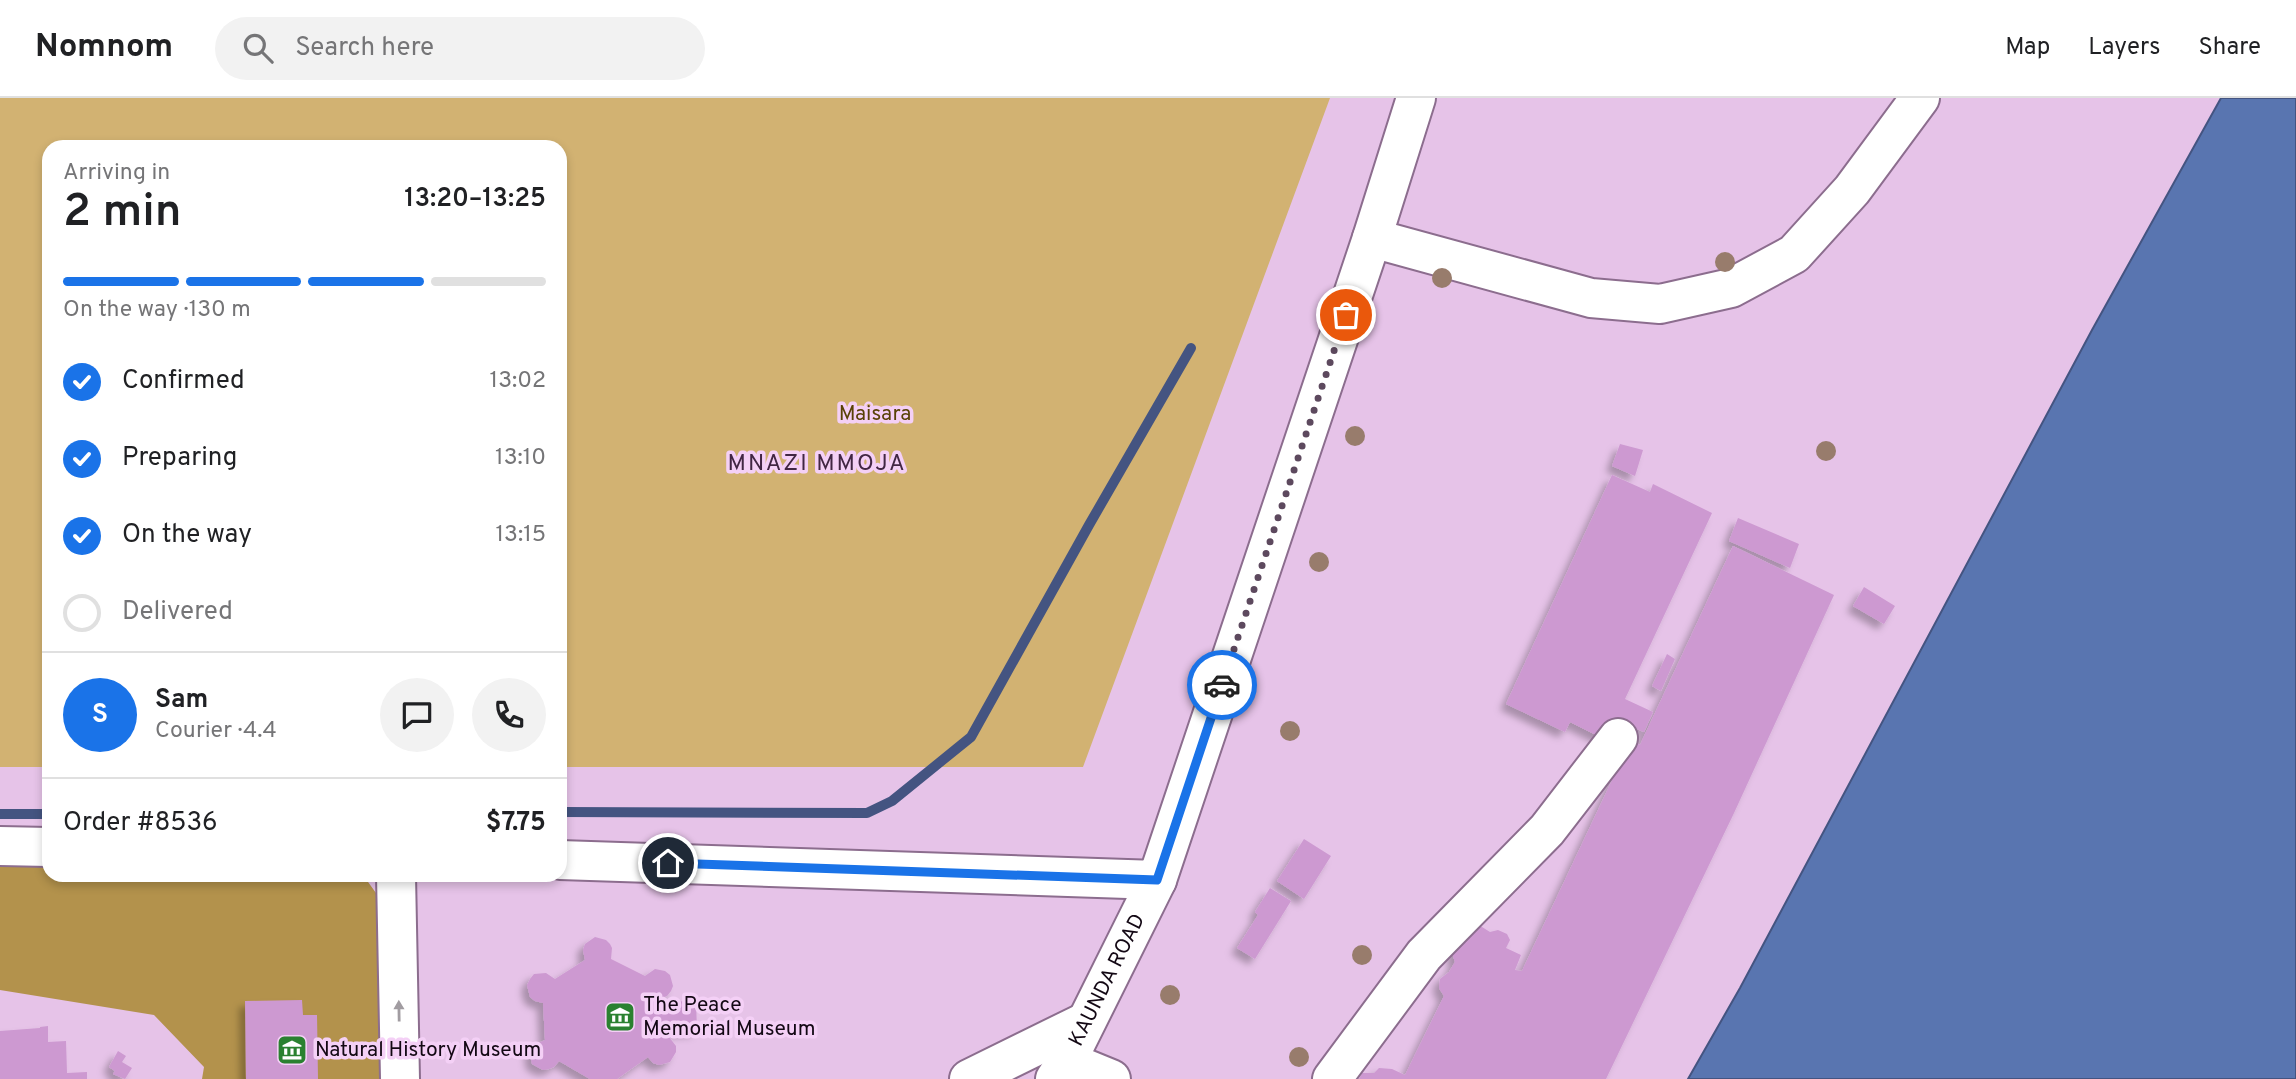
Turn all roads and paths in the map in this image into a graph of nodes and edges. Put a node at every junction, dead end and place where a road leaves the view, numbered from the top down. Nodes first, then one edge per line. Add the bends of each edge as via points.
1 (1416, 98) edge
2 (1920, 98) edge
3 (1372, 237) junction
4 (1618, 738) dead end
5 (0, 846) edge
6 (42, 847) edge
7 (567, 860) edge
8 (1157, 880) junction
9 (396, 882) edge
10 (1086, 1022) junction
11 (1061, 1070) edge
12 (400, 1079) edge
13 (969, 1079) edge
14 (1111, 1079) edge
15 (1332, 1079) edge

1 - 3 main road, KAUNDA ROAD
2 - 3 main road via 1852,190 1794,254 1731,288 1660,303 1591,298
3 - 8 main road, KAUNDA ROAD
4 - 15 main road via 1547,830 1424,954
5 - 6 main road
7 - 8 main road
8 - 10 main road, KAUNDA ROAD
12 -> 9 main road
10 - 11 main road, KAUNDA ROAD
10 - 13 main road
11 - 14 main road

